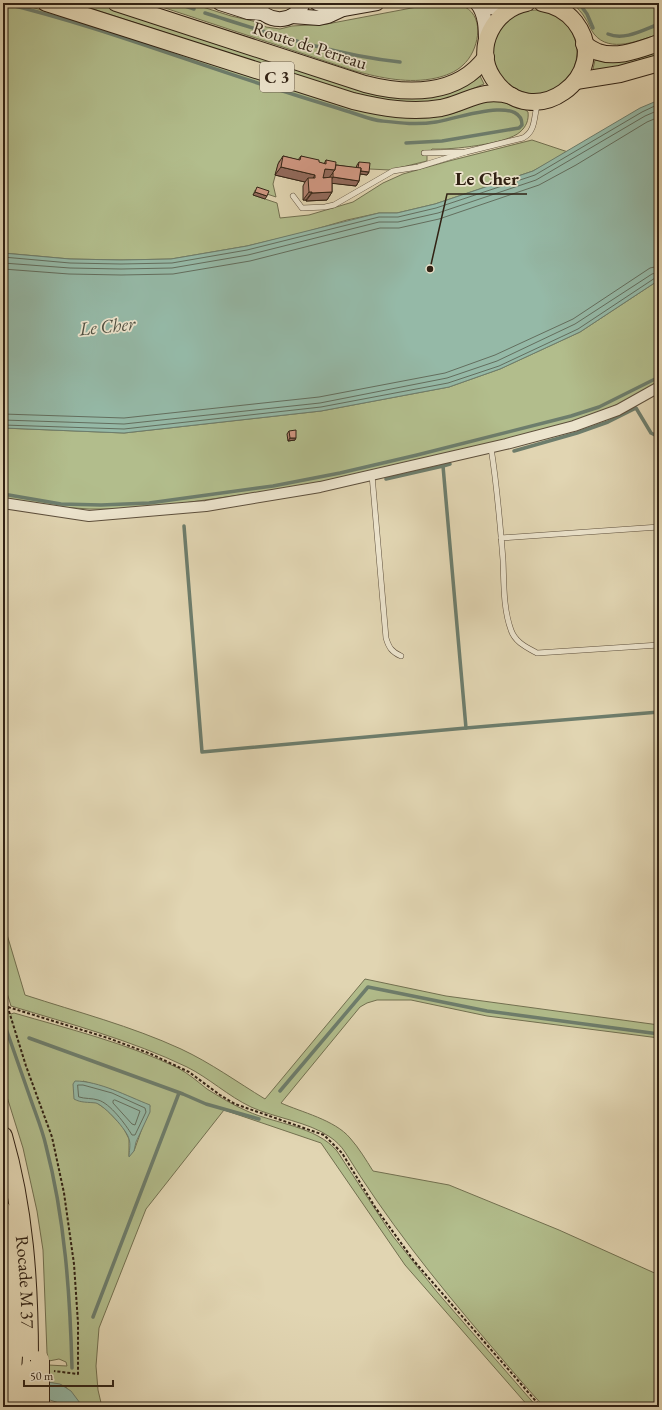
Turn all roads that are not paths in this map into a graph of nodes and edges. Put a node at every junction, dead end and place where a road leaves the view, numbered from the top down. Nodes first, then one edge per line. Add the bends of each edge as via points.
1 (46, 3) edge
2 (116, 3) edge
3 (220, 3) edge
4 (304, 3) edge
5 (317, 3) edge
6 (377, 3) edge
7 (478, 3) edge
8 (542, 3) edge
9 (564, 3) edge
10 (522, 5) edge
11 (258, 8) edge
12 (343, 9) junction
13 (292, 16) junction
14 (573, 19) junction
15 (659, 43) edge
16 (584, 44) junction
17 (486, 50) junction
18 (659, 63) edge
19 (576, 81) junction
20 (512, 96) junction
21 (538, 102) junction
22 (466, 152) junction
23 (424, 153) dead end
24 (293, 196) dead end
25 (659, 387) edge
26 (491, 448) junction
27 (372, 475) junction
28 (3, 503) edge
29 (659, 527) edge
30 (501, 538) junction
31 (659, 645) edge
32 (401, 656) dead end
33 (3, 1136) edge
34 (3, 1211) edge
35 (27, 1358) junction
36 (25, 1404) edge

1 - 20 main road, C 3 via 376,107 421,110 441,108 492,92
2 - 17 main road, Route de Perreau / C 3 via 385,89 421,91 448,86 479,66
3 - 11 street via 248,12
4 - 13 street
5 - 12 street
6 - 12 street
7 - 10 street via 497,8
7 - 17 street via 484,19
8 - 14 main road via 556,7
9 - 14 street
10 - 17 main road, Route de Perreau via 509,10 496,21
11 - 13 street via 269,18 277,20
12 - 13 street via 319,18
14 - 16 main road
15 - 16 main road via 626,53 607,54
16 - 19 main road via 584,63
17 - 20 main road via 488,67 497,84
18 - 19 main road via 620,74
19 - 21 main road via 559,96
20 - 21 main road via 524,101
21 - 22 lane via 534,124 527,136
22 - 23 lane
22 - 24 lane via 418,167 393,171 334,205 302,208
25 - 26 street via 618,410 599,417
26 - 27 street
26 - 30 lane
27 - 28 street via 320,487 206,506 89,516
27 - 32 lane via 386,638 388,647
29 - 30 lane
30 - 31 lane via 506,612 511,631 520,644 537,653
33 - 35 highway, Rocade M 37 via 11,1164 22,1229 29,1326
34 - 35 highway, Rocade M 37 via 12,1292
35 - 36 highway, Rocade M 37, bridge
35 - 36 highway, bridge

